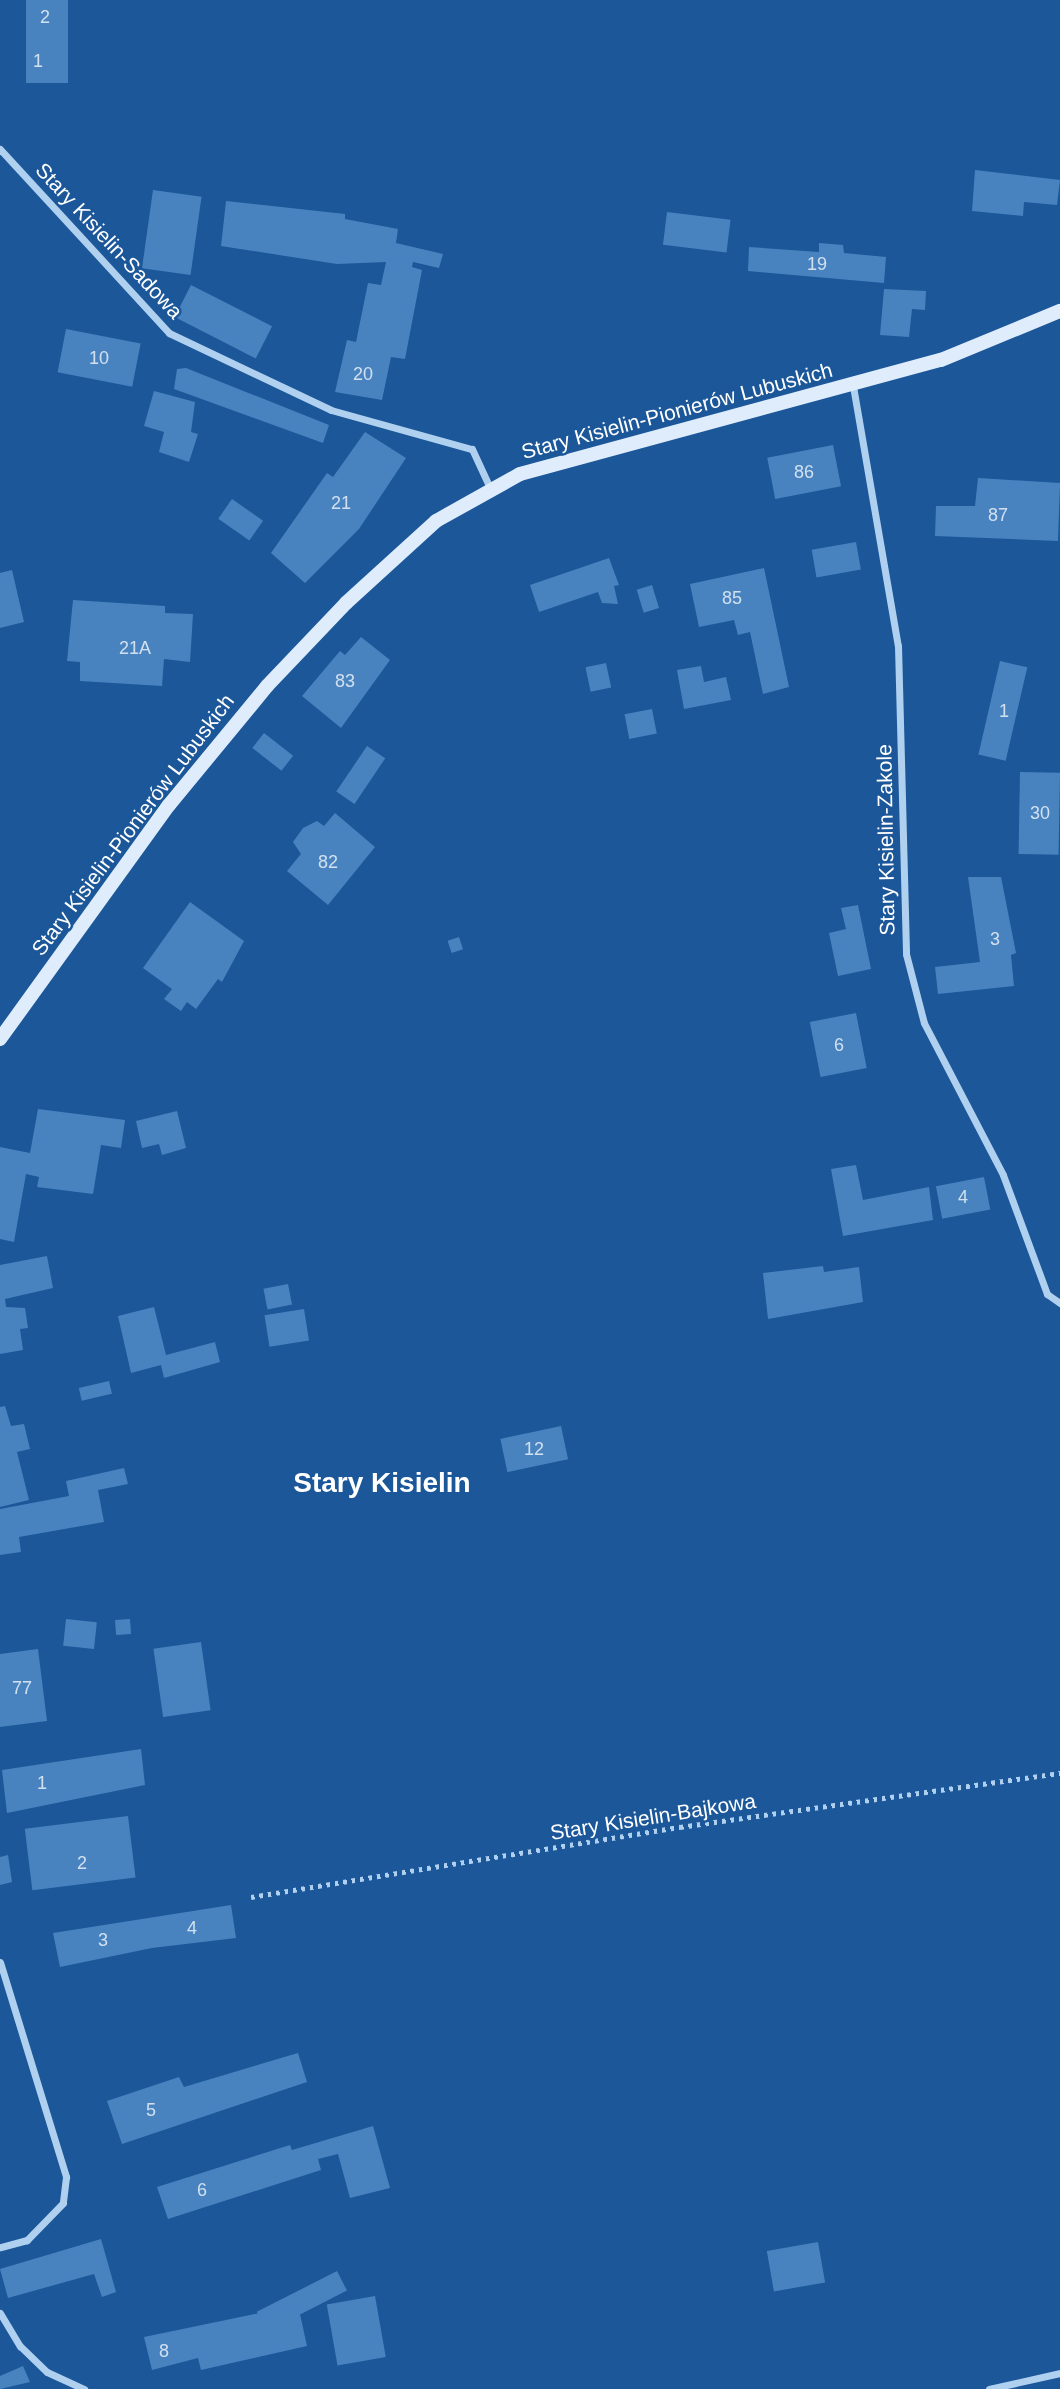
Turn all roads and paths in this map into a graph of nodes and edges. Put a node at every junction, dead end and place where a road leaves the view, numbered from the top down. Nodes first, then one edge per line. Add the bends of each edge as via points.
1 (0, 149) edge
2 (1060, 311) edge
3 (853, 386) junction
4 (490, 488) junction
5 (0, 1039) edge
6 (1060, 1303) edge
7 (1060, 1773) edge
8 (251, 1897) dead end
9 (0, 1962) edge
10 (0, 2247) edge
11 (0, 2313) edge
12 (1060, 2373) edge
13 (84, 2389) edge
14 (989, 2389) edge

1 - 4 street, Stary Kisielin-Sadowa via 169,333 331,410 472,449
2 - 3 street, Stary Kisielin-Pionierów Lubuskich via 941,360
3 - 4 street, Stary Kisielin-Pionierów Lubuskich via 627,443
3 - 6 street, Stary Kisielin-Zakole via 898,646 906,954 924,1023 1003,1175 1047,1294
4 - 5 street, Stary Kisielin-Pionierów Lubuskich via 436,521 392,559 267,686 169,805
7 - 8 path, Stary Kisielin-Bajkowa via 680,1827
9 - 10 street via 66,2177 63,2203 27,2239
11 - 13 street via 20,2346 47,2372
12 - 14 street

